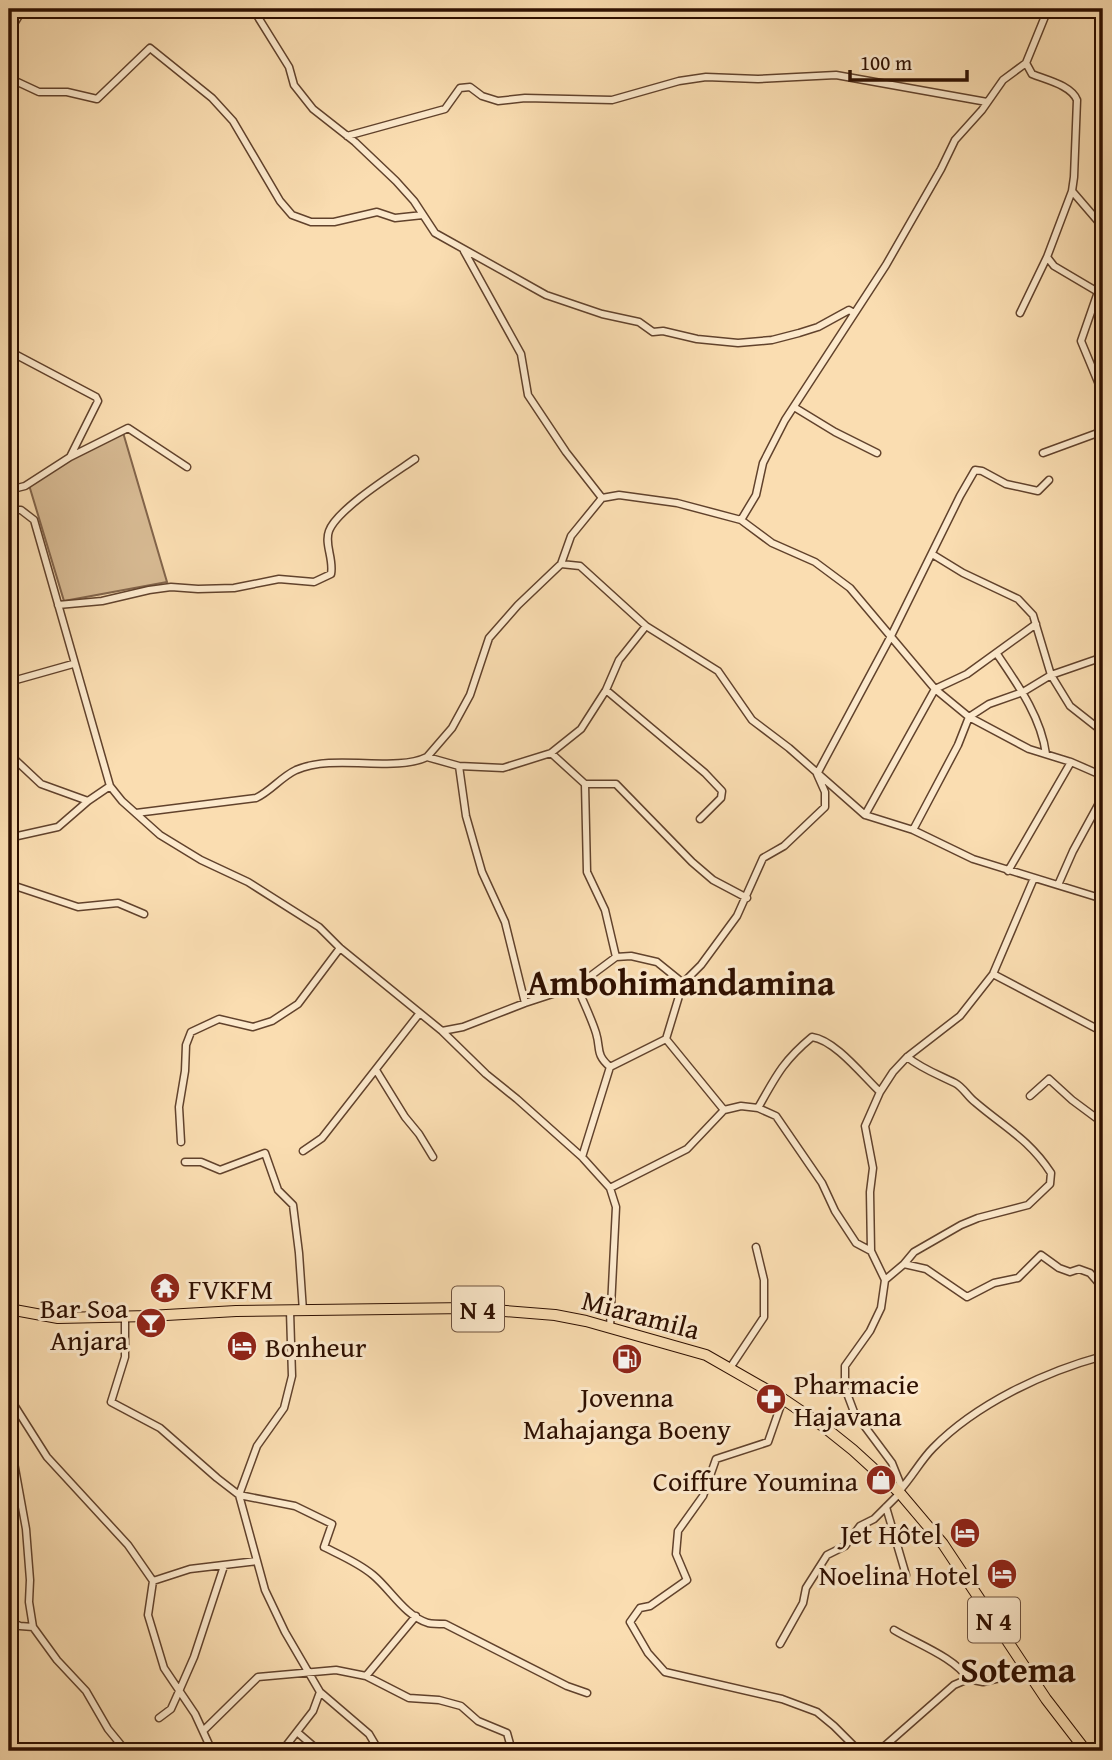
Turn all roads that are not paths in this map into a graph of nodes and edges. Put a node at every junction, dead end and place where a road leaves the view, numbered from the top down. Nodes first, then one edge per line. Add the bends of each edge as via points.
1 (23, 9) edge
2 (253, 9) edge
3 (1048, 9) edge
4 (9, 32) edge
5 (1026, 63) junction
6 (9, 78) edge
7 (987, 102) junction
8 (347, 136) junction
9 (1072, 191) junction
10 (423, 215) junction
11 (1103, 228) edge
12 (463, 249) junction
13 (1047, 257) junction
14 (854, 313) junction
15 (1020, 313) dead end
16 (9, 351) edge
17 (1101, 386) edge
18 (1103, 394) edge
19 (794, 407) junction
20 (1103, 431) edge
21 (877, 453) dead end
22 (1044, 453) dead end
23 (70, 457) junction
24 (415, 458) dead end
25 (187, 467) dead end
26 (1049, 480) dead end
27 (9, 490) edge
28 (602, 498) junction
29 (9, 510) edge
30 (741, 520) junction
31 (932, 554) junction
32 (561, 565) junction
33 (58, 605) junction
34 (1037, 624) junction
35 (646, 626) junction
36 (891, 636) junction
37 (997, 654) junction
38 (1103, 657) edge
39 (73, 664) junction
40 (1051, 675) junction
41 (9, 682) edge
42 (606, 690) junction
43 (935, 690) junction
44 (1023, 692) junction
45 (969, 718) junction
46 (1103, 732) edge
47 (551, 753) junction
48 (9, 754) edge
49 (1046, 754) junction
50 (427, 757) junction
51 (1071, 762) junction
52 (458, 766) junction
53 (817, 774) junction
54 (1103, 776) edge
55 (585, 784) junction
56 (110, 786) junction
57 (1103, 796) edge
58 (88, 801) junction
59 (136, 813) junction
60 (865, 815) junction
61 (700, 819) dead end
62 (913, 830) junction
63 (9, 844) edge
64 (1008, 871) junction
65 (1034, 878) junction
66 (9, 884) edge
67 (1058, 885) junction
68 (747, 898) junction
69 (1103, 899) edge
70 (144, 915) dead end
71 (340, 948) junction
72 (616, 957) junction
73 (993, 974) junction
74 (683, 983) junction
75 (577, 986) junction
76 (525, 1003) junction
77 (419, 1014) junction
78 (442, 1031) junction
79 (1103, 1032) edge
80 (666, 1040) junction
81 (907, 1057) junction
82 (610, 1067) junction
83 (376, 1070) junction
84 (880, 1092) junction
85 (1030, 1096) dead end
86 (758, 1108) junction
87 (724, 1110) junction
88 (1103, 1123) edge
89 (181, 1142) dead end
90 (303, 1151) dead end
91 (433, 1157) dead end
92 (582, 1157) junction
93 (185, 1162) dead end
94 (610, 1188) junction
95 (757, 1247) dead end
96 (871, 1251) junction
97 (904, 1264) junction
98 (884, 1280) junction
99 (1103, 1287) edge
100 (9, 1309) edge
101 (290, 1311) junction
102 (303, 1311) junction
103 (125, 1317) junction
104 (610, 1327) junction
105 (1103, 1356) edge
106 (730, 1368) junction
107 (9, 1397) edge
108 (783, 1399) junction
109 (9, 1436) edge
110 (900, 1491) junction
111 (239, 1495) junction
112 (886, 1507) junction
113 (257, 1561) junction
114 (224, 1566) junction
115 (906, 1575) dead end
116 (153, 1581) junction
117 (416, 1616) junction
118 (9, 1621) edge
119 (33, 1627) junction
120 (894, 1629) dead end
121 (780, 1644) dead end
122 (1024, 1664) junction
123 (309, 1671) junction
124 (366, 1676) junction
125 (968, 1679) junction
126 (180, 1689) junction
127 (320, 1692) junction
128 (587, 1693) dead end
129 (159, 1718) dead end
130 (204, 1731) junction
131 (297, 1732) junction
132 (126, 1751) edge
133 (212, 1751) edge
134 (282, 1751) edge
135 (319, 1751) edge
136 (379, 1751) edge
137 (512, 1751) edge
138 (859, 1751) edge
139 (879, 1751) edge
140 (1086, 1751) edge

1 - 4 street
2 - 8 street via 289,67 294,85
3 - 5 street
5 - 7 street via 1003,80
5 - 9 street via 1032,74 1074,93 1077,100
6 - 10 street via 39,92 97,99 150,48 233,121 292,215 311,222 377,212 395,218
7 - 8 street via 836,75 706,77 612,100 498,101 470,87 460,88 445,109
7 - 14 street via 955,140
8 - 10 street via 396,181
9 - 11 street
9 - 13 street
10 - 12 street via 435,233
12 - 14 street via 546,295 639,322 653,332 697,340 772,340 818,327 849,310
12 - 28 street via 521,354 528,395
13 - 15 street
13 - 17 street via 1098,292 1081,341
14 - 19 street
16 - 23 street via 96,397
17 - 18 street
19 - 21 street
19 - 30 street via 763,463 756,495
20 - 22 street
23 - 25 street via 128,428
23 - 27 street via 25,486
24 - 33 street via 332,524 328,537 331,574 321,580 279,579 234,588 171,587
26 - 31 street via 1038,491 975,470
28 - 30 street via 619,495 677,503
28 - 32 street via 571,536
29 - 33 street via 21,510 33,520
30 - 36 street via 772,542 815,562 850,588
31 - 34 street via 1018,598
31 - 36 street
32 - 35 street via 580,566
32 - 50 street via 489,638 470,695
33 - 39 street
34 - 37 street
34 - 40 street
35 - 42 street via 619,660
35 - 53 street via 718,671 752,720
36 - 43 street
36 - 53 street
37 - 43 street
37 - 44 street
38 - 40 street
39 - 41 street
39 - 56 street
40 - 44 street
40 - 46 street via 1070,706
42 - 47 street via 581,729
42 - 61 street via 722,791 721,798
43 - 45 street
43 - 60 street
44 - 45 street via 989,704
44 - 49 street via 1044,737
45 - 49 street
45 - 62 street
47 - 52 street via 503,768
47 - 55 street
48 - 58 street via 41,784
49 - 51 street
50 - 52 street
50 - 59 street via 414,763 317,765 296,770 256,798
51 - 54 street
51 - 64 street
52 - 76 street via 466,816 482,872 505,922
53 - 60 street
53 - 68 street via 825,792 825,807 784,846 763,858
55 - 68 street via 616,783 692,862 713,880
55 - 72 street via 587,872 605,910
56 - 58 street
56 - 59 street
57 - 67 street
58 - 63 street via 58,827 13,837
59 - 71 street via 160,835 319,927
60 - 62 street
62 - 64 street
64 - 65 street
65 - 67 street
65 - 73 street
66 - 70 street via 78,907 118,903
67 - 69 street
68 - 74 street
71 - 77 street
71 - 89 street via 298,1004 272,1021 253,1027 219,1018 191,1032 179,1107
72 - 74 street via 657,962
72 - 75 street
73 - 79 street
73 - 81 street via 960,1016
74 - 80 street
75 - 76 street
75 - 82 street via 597,1036 601,1060
76 - 78 street
77 - 78 street
77 - 83 street
78 - 92 street
80 - 82 street
80 - 87 street
81 - 84 street
81 - 97 street via 958,1084 970,1099 1023,1137 1051,1173 1050,1184 1028,1205 961,1225 914,1252
82 - 92 street
83 - 90 street via 322,1138
83 - 91 street
84 - 86 street via 831,1045 812,1037 786,1061
84 - 96 street via 864,1126 873,1168
85 - 88 street via 1049,1079
86 - 87 street
86 - 96 street via 776,1116 856,1243
87 - 94 street via 687,1149
92 - 94 street
93 - 102 street via 201,1161 220,1170 265,1153 278,1189 293,1205
94 - 104 street via 616,1207
95 - 106 street via 764,1280 764,1317
96 - 98 street
97 - 98 street
97 - 99 street via 926,1269 967,1297 994,1283 1018,1278 1041,1255 1059,1268 1090,1273
98 - 110 street via 881,1308 845,1366 845,1388 854,1412 892,1463
100 - 103 main road, Miaramila / N 4 via 58,1318
101 - 102 main road, Miaramila / N 4
101 - 103 main road, Miaramila / N 4
101 - 111 street via 292,1376 284,1408 257,1446
102 - 104 main road, Miaramila / N 4 via 468,1308 555,1315
103 - 111 street via 125,1357 111,1402 159,1428
104 - 106 main road, Miaramila / N 4 via 706,1355
105 - 110 street via 979,1409 933,1448
106 - 108 main road, Miaramila / N 4
107 - 116 street via 47,1457 128,1545
108 - 110 main road, Miaramila / N 4 via 837,1436
108 - 138 street via 768,1442 716,1459 704,1496 678,1531 676,1554 687,1580 640,1608 630,1622 648,1653 666,1672 782,1699 817,1712
109 - 119 street via 26,1529
110 - 112 street
110 - 122 main road, Miaramila / N 4 via 943,1544
111 - 113 street
111 - 117 street via 295,1506 332,1524 324,1547 373,1575
112 - 115 street
112 - 121 street via 860,1526 845,1546 827,1555
113 - 114 street
113 - 123 street via 265,1590
114 - 116 street via 190,1569
114 - 126 street
116 - 126 street via 148,1615 164,1668
117 - 124 street
117 - 128 street via 427,1623 445,1624
118 - 119 street
119 - 132 street via 86,1691 107,1729
120 - 125 street via 948,1661
122 - 125 street via 1000,1678
122 - 140 main road, Miaramila / N 4
123 - 124 street
123 - 127 street
123 - 130 street via 258,1677
124 - 137 street via 409,1698 461,1706 478,1721 507,1733
125 - 139 street via 954,1685
126 - 129 street via 171,1709
126 - 130 street
127 - 131 street
127 - 136 street via 369,1734
130 - 133 street
131 - 134 street
131 - 135 street

